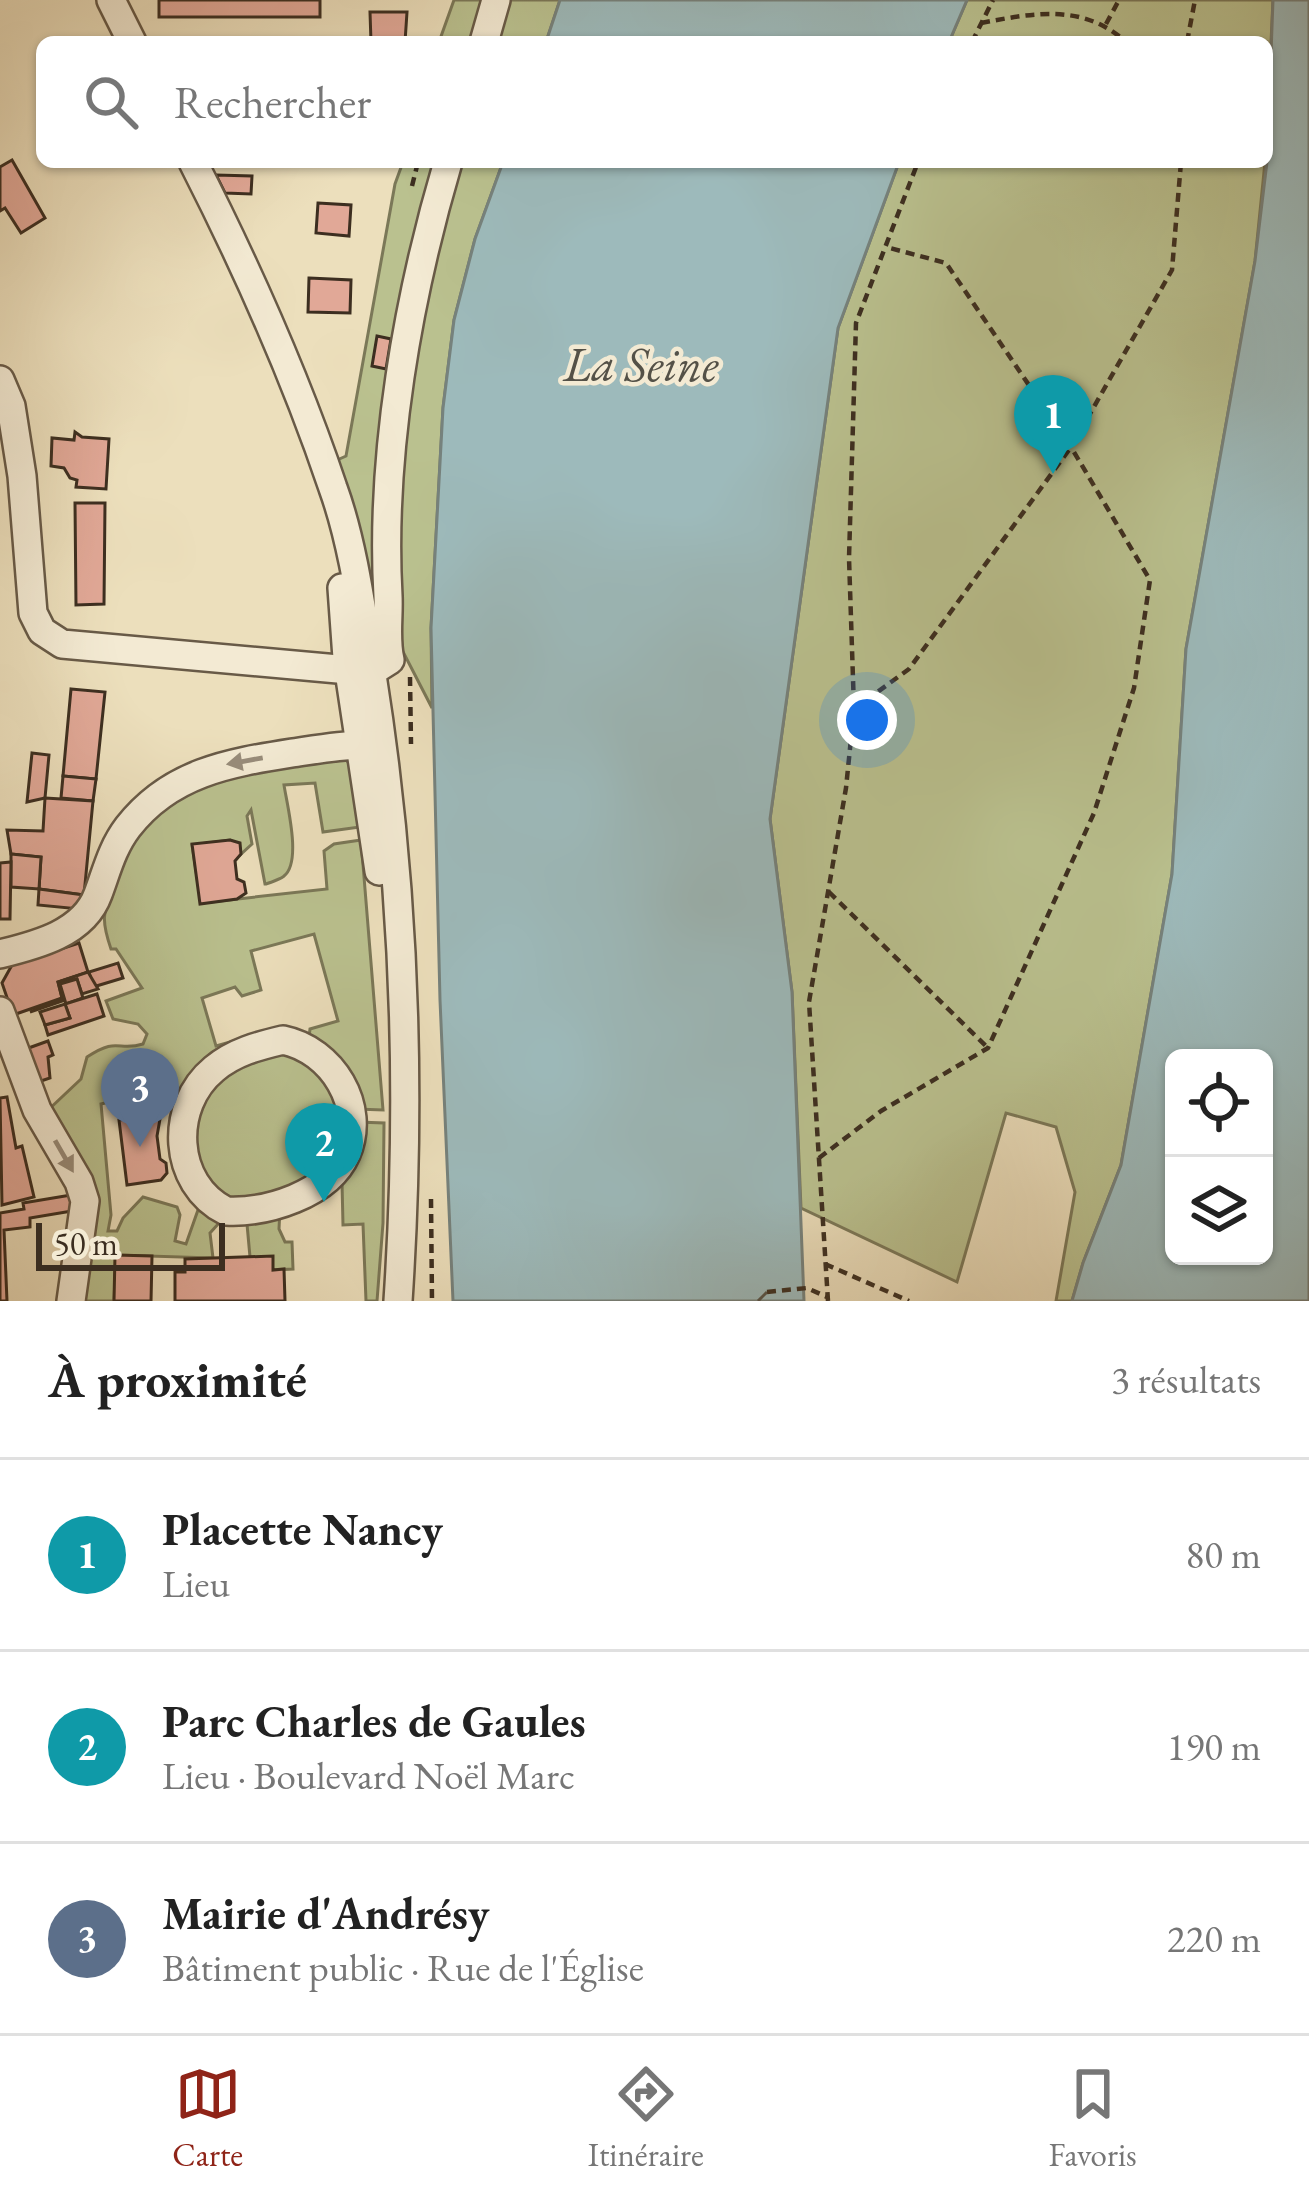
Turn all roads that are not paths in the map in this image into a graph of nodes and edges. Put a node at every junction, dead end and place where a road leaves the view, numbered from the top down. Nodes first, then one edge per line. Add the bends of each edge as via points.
1 (111, 0) edge
2 (496, 0) edge
3 (129, 36) edge
4 (486, 36) edge
5 (196, 168) edge
6 (446, 168) edge
7 (0, 380) edge
8 (323, 463) junction
9 (374, 607) junction
10 (374, 661) junction
11 (372, 745) junction
12 (0, 954) edge
13 (0, 1012) edge
14 (351, 1113) joint
15 (71, 1301) edge
16 (398, 1301) edge

1 - 3 street
2 - 4 street
5 - 8 street via 283,352
6 - 9 street via 393,438
7 - 10 street via 22,476 33,613 50,638
8 - 9 street
8 - 10 street
9 - 10 street
10 - 11 street
11 -> 12 street via 217,766 172,786 113,848 82,921
11 - 16 street via 402,1066
13 -> 15 street via 37,1110 85,1201
14 - 14 street via 340,1079 315,1054 283,1040 259,1046 212,1070 193,1094 182,1138 187,1171 226,1211 280,1204 338,1168

